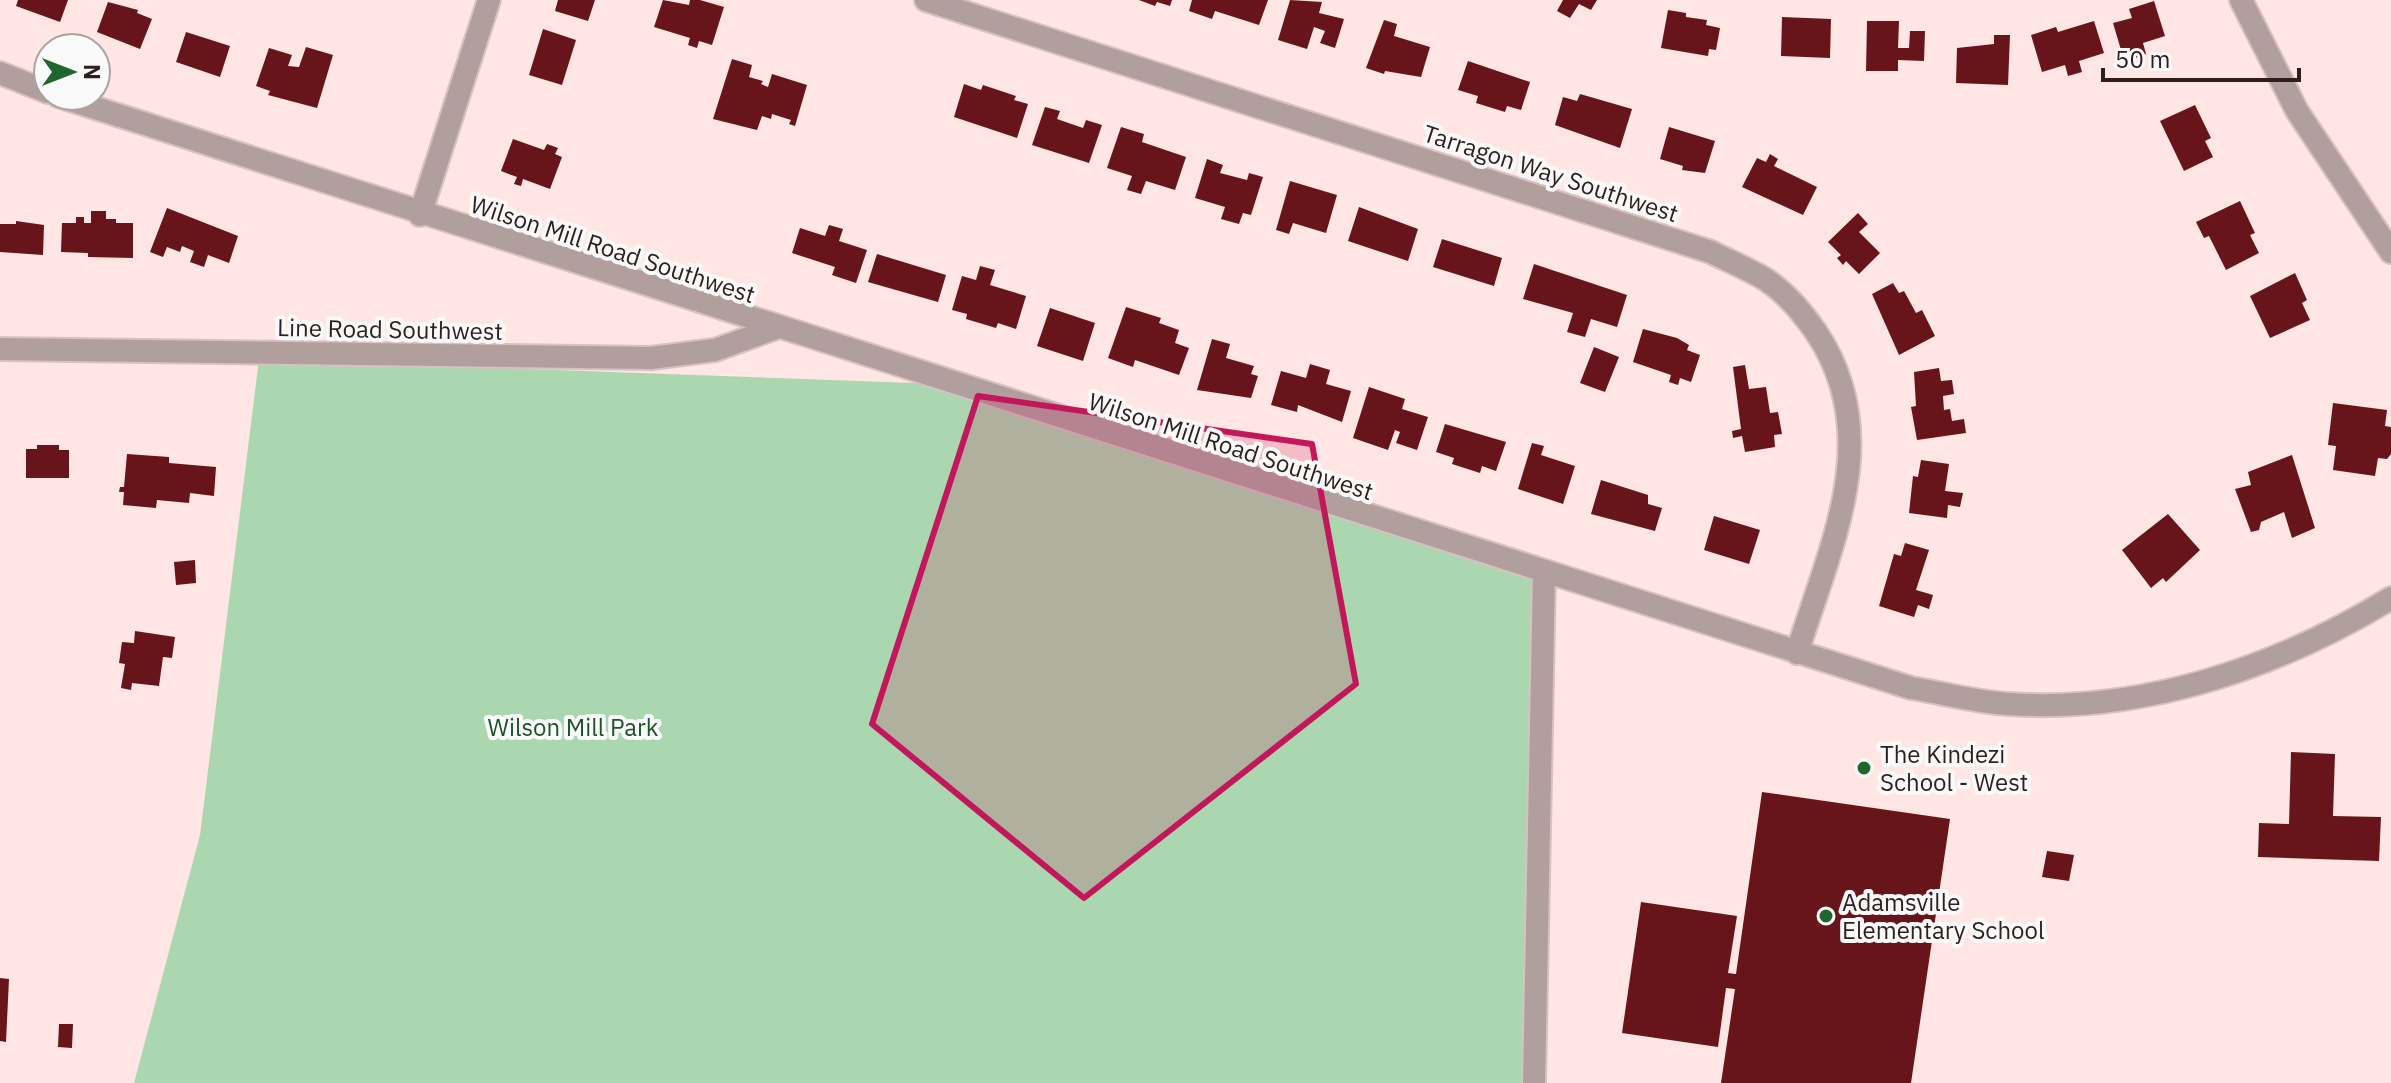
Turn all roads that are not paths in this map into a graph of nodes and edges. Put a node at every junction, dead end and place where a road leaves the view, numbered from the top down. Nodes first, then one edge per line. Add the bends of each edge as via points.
1 (489, 0) edge
2 (926, 0) edge
3 (2241, 0) edge
4 (0, 73) edge
5 (32, 86) edge
6 (107, 112) edge
7 (420, 215) junction
8 (2391, 252) edge
9 (776, 328) junction
10 (0, 349) edge
11 (1544, 573) junction
12 (2391, 598) edge
13 (1797, 653) junction
14 (1534, 1083) edge

1 - 7 street
2 - 13 street, Tarragon Way Southwest via 1711,252 1767,280 1804,314 1828,350 1844,389 1852,431 1847,494
3 - 8 street via 2297,111
4 - 5 street
6 - 7 street, Wilson Mill Road Southwest
7 - 9 street, Wilson Mill Road Southwest
9 - 10 street, Line Road Southwest via 715,350 651,358
9 - 11 street, Wilson Mill Road Southwest
11 - 13 street, Wilson Mill Road Southwest
11 - 14 street
12 - 13 street, Wilson Mill Road Southwest via 2281,657 2212,681 2111,700 2008,704 1911,688

